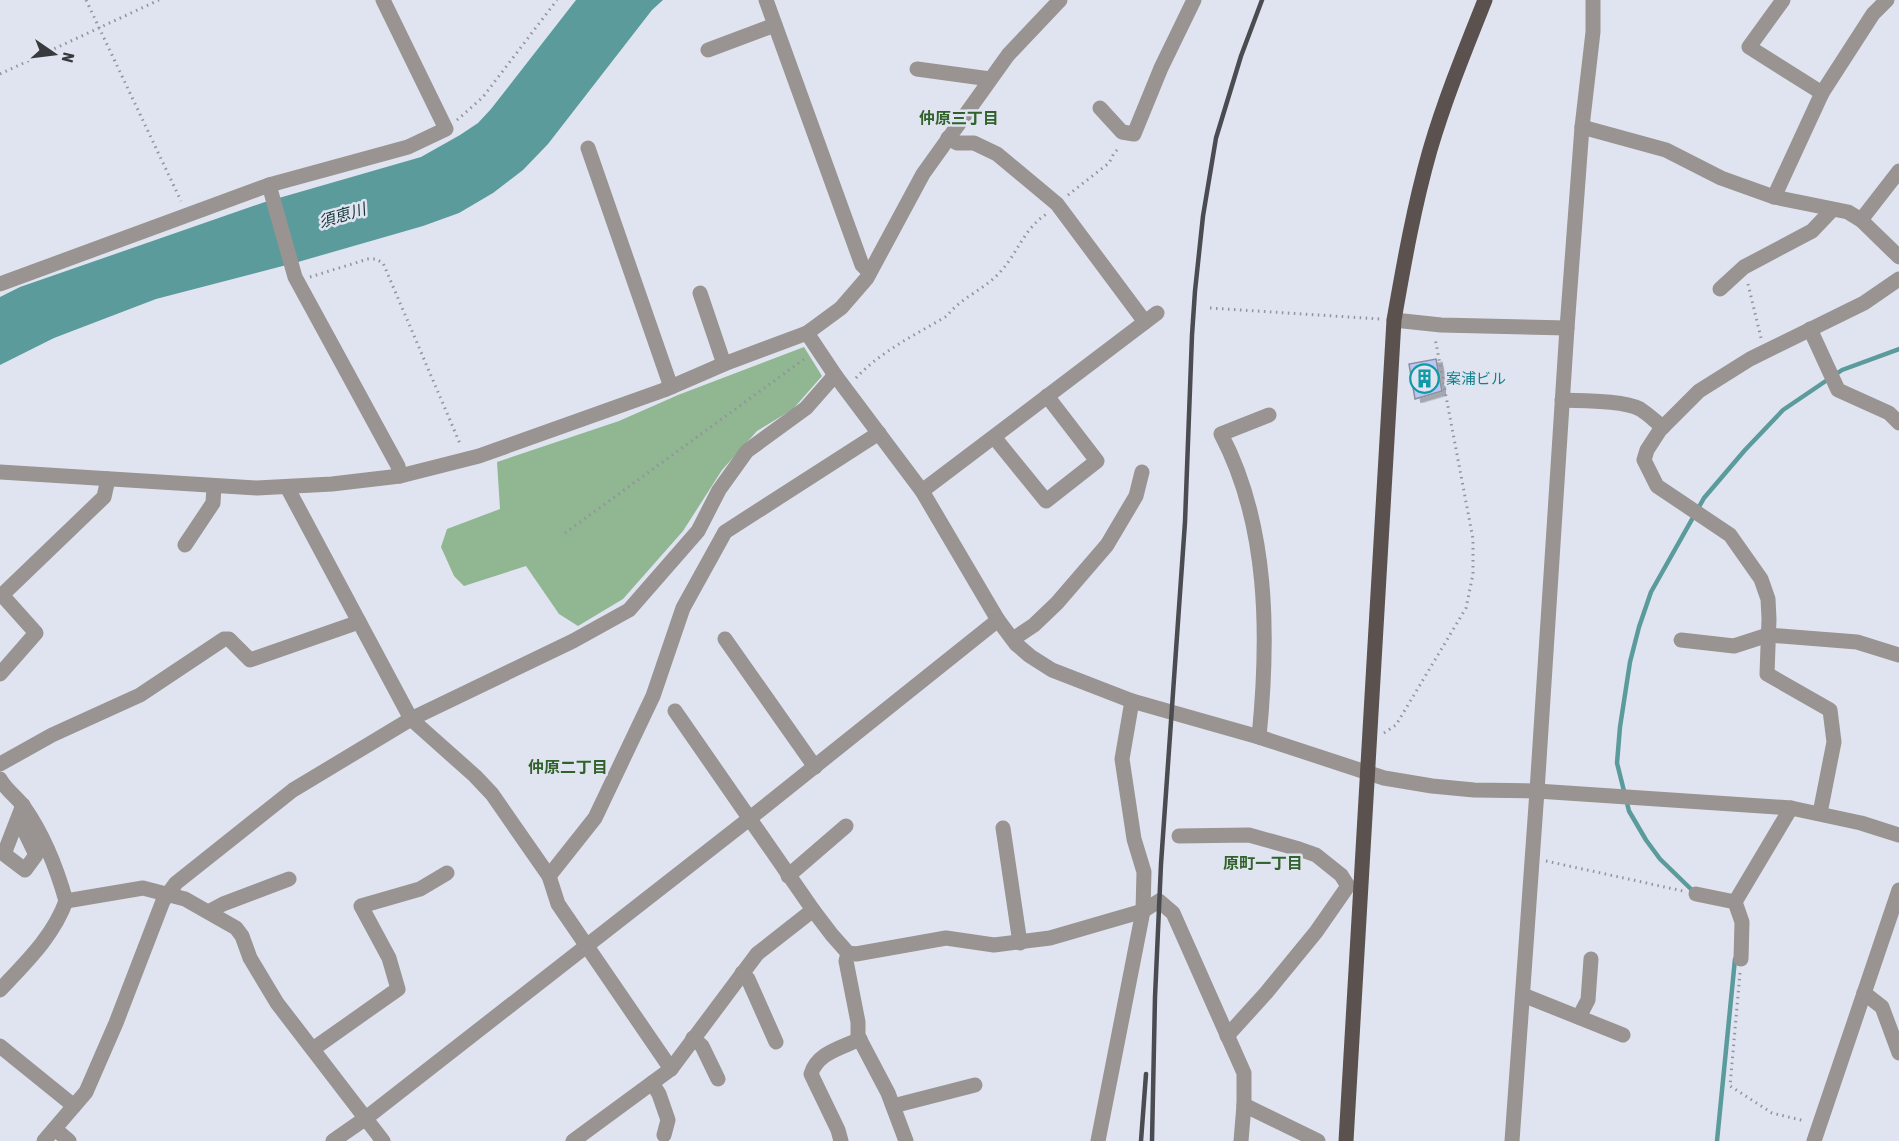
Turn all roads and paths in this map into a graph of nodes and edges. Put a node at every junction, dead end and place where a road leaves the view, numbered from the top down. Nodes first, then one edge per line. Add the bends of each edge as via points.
1 (86, 0) edge
2 (159, 0) edge
3 (383, 0) edge
4 (557, 0) edge
5 (766, 0) edge
6 (1060, 0) edge
7 (1194, 0) edge
8 (1485, 0) edge
9 (1593, 0) edge
10 (1783, 0) edge
11 (1887, 0) edge
12 (775, 25) junction
13 (99, 28) junction
14 (708, 50) dead end
15 (917, 69) dead end
16 (0, 74) edge
17 (990, 79) junction
18 (1822, 93) junction
19 (1100, 108) dead end
20 (1582, 128) junction
21 (446, 129) junction
22 (1134, 134) junction
23 (948, 138) junction
24 (588, 148) dead end
25 (1899, 171) edge
26 (270, 192) junction
27 (1774, 197) junction
28 (1057, 204) junction
29 (1832, 210) junction
30 (187, 213) junction
31 (1861, 220) junction
32 (1899, 257) edge
33 (1744, 267) junction
34 (870, 272) junction
35 (296, 279) junction
36 (1899, 279) edge
37 (0, 284) edge
38 (1720, 289) dead end
39 (700, 293) dead end
40 (1210, 308) dead end
41 (1394, 320) junction
42 (1432, 324) junction
43 (1567, 328) junction
44 (1810, 329) junction
45 (807, 333) junction
46 (818, 349) junction
47 (1765, 352) junction
48 (724, 364) junction
49 (835, 375) junction
50 (671, 387) junction
51 (845, 389) junction
52 (1047, 396) junction
53 (1562, 400) junction
54 (1269, 415) dead end
55 (1899, 423) edge
56 (1663, 427) junction
57 (879, 433) junction
58 (994, 437) junction
59 (465, 459) junction
60 (0, 472) edge
61 (1142, 472) dead end
62 (400, 476) junction
63 (108, 479) junction
64 (214, 486) junction
65 (287, 487) junction
66 (922, 491) junction
67 (566, 533) dead end
68 (185, 545) dead end
69 (998, 620) junction
70 (359, 621) junction
71 (1768, 635) junction
72 (725, 639) dead end
73 (1013, 639) junction
74 (1681, 640) dead end
75 (1899, 655) edge
76 (0, 674) edge
77 (1132, 701) junction
78 (675, 711) dead end
79 (411, 718) junction
80 (1370, 736) junction
81 (1259, 737) junction
82 (0, 764) edge
83 (815, 767) junction
84 (1367, 773) junction
85 (0, 779) edge
86 (1538, 791) junction
87 (1791, 808) junction
88 (1820, 813) junction
89 (749, 819) junction
90 (846, 826) dead end
91 (1003, 828) dead end
92 (1179, 836) dead end
93 (1899, 836) edge
94 (1533, 859) junction
95 (447, 873) dead end
96 (549, 876) junction
97 (788, 876) junction
98 (289, 879) dead end
99 (1354, 886) junction
100 (1899, 890) edge
101 (168, 893) junction
102 (1696, 894) joint
103 (66, 901) junction
104 (1735, 902) junction
105 (813, 910) junction
106 (210, 911) junction
107 (1143, 911) junction
108 (1020, 943) junction
109 (587, 946) junction
110 (848, 953) junction
111 (1591, 959) dead end
112 (1741, 959) joint
113 (742, 973) junction
114 (0, 990) edge
115 (1864, 993) junction
116 (1523, 995) junction
117 (1579, 1017) junction
118 (1623, 1035) dead end
119 (1227, 1036) junction
120 (693, 1038) junction
121 (860, 1039) junction
122 (776, 1042) dead end
123 (0, 1046) edge
124 (313, 1049) junction
125 (1899, 1053) edge
126 (671, 1069) junction
127 (718, 1079) dead end
128 (652, 1083) junction
129 (975, 1085) dead end
130 (1244, 1105) junction
131 (74, 1106) junction
132 (893, 1106) junction
133 (366, 1118) junction
134 (1821, 1119) junction
135 (55, 1129) junction
136 (664, 1135) dead end
137 (44, 1141) edge
138 (69, 1141) edge
139 (333, 1141) edge
140 (383, 1141) edge
141 (573, 1141) edge
142 (841, 1141) edge
143 (906, 1141) edge
144 (1098, 1141) edge
145 (1241, 1141) edge
146 (1318, 1141) edge
147 (1346, 1141) edge
148 (1512, 1141) edge
149 (1814, 1141) edge

1 - 13 path
2 - 13 path
3 - 21 street
4 - 21 path via 483,97
5 - 12 street
6 - 17 street
7 - 22 street
8 - 41 main road via 1450,86 1430,151
9 - 20 street
10 - 18 street via 1749,47
11 - 18 street via 1873,14
12 - 14 street
12 - 34 street via 862,265
13 - 16 path
13 - 30 path
15 - 17 street
17 - 23 street
18 - 27 street
19 - 22 street via 1122,132
20 - 27 street via 1666,150 1721,178
20 - 43 street
21 - 26 street via 408,147
22 - 28 path via 1109,163
23 - 28 street via 974,143 997,154
23 - 34 street via 923,174
24 - 50 street
25 - 31 street
26 - 30 street
26 - 35 street
27 - 29 street
28 - 51 path via 1034,222 999,274 946,316 879,357
28 - 52 street via 1151,317
29 - 31 street via 1848,212
29 - 33 street via 1812,231
30 - 37 street
31 - 32 street
33 - 38 street
33 - 47 path
34 - 45 street via 841,308
35 - 59 path via 368,259 383,263
35 - 62 street
36 - 44 street via 1864,303
39 - 48 street
40 - 41 path
41 - 42 street
41 - 80 main road
42 - 43 street
42 - 80 path via 1473,539 1473,574 1466,608 1396,726 1382,735
43 - 53 street
44 - 47 street
44 - 55 street via 1838,390 1889,413
45 - 46 street
45 - 48 street
46 - 49 street
46 - 67 path
47 - 56 street via 1699,391
48 - 50 street
49 - 51 street
49 - 79 street via 806,408 747,451 719,490 698,531 629,610
50 - 59 street
51 - 57 street
52 - 58 street
52 - 58 street via 1097,461 1046,501
53 - 56 street via 1632,406
53 - 86 street
54 - 81 street via 1221,434 1247,500 1261,575
56 - 71 street via 1647,450 1644,460 1649,471 1657,486 1730,535 1761,579 1768,599
57 - 66 street
57 - 96 street via 725,532 683,608 653,696 595,818
58 - 66 street
59 - 62 street
60 - 63 street
61 - 73 street via 1136,496 1107,545 1034,625
62 - 65 street
63 - 64 street
63 - 76 street via 104,497 2,596 36,633
64 - 65 street
64 - 68 street via 213,503
65 - 70 street
66 - 69 street
69 - 73 street
69 - 83 street
70 - 79 street
70 - 82 street via 250,660 229,639 224,639 141,695 52,735
71 - 74 street via 1734,646
71 - 75 street via 1857,642
71 - 88 street via 1767,674 1830,711 1834,742
72 - 83 street
73 - 77 street via 1052,670
77 - 81 street
77 - 107 street via 1122,759 1134,839 1144,872
78 - 89 street
79 - 96 street via 492,794
79 - 101 street via 293,789
80 - 84 main road
81 - 84 street
83 - 89 street
84 - 86 street via 1432,786
84 - 99 main road
85 - 103 street via 38,829
86 - 87 street
86 - 94 street
87 - 88 street
87 - 104 street
88 - 93 street
89 - 97 street
89 - 109 street
90 - 97 street
91 - 108 street
92 - 99 street via 1249,835 1299,849 1316,855
94 - 102 path
94 - 116 street
95 - 124 street via 420,889 361,906 389,958 398,989
96 - 109 street via 558,903
97 - 105 street
98 - 106 street
99 - 119 street
99 - 147 main road
100 - 115 street
101 - 103 street via 143,888
101 - 106 street
101 - 131 street via 86,1092
102 - 104 street
103 - 114 street via 45,941
104 - 112 street via 1742,922
105 - 110 street
105 - 113 street via 757,954
106 - 124 street via 242,936 277,1004
107 - 108 street
107 - 119 street via 1159,901 1173,913
107 - 144 street
108 - 110 street via 994,945 946,938
109 - 126 street
109 - 133 street
110 - 121 street via 846,961
111 - 117 street via 1588,1000
112 - 134 path via 1730,1086 1772,1113 1811,1122
113 - 120 street
113 - 122 street
115 - 125 street via 1882,1007
115 - 134 street
116 - 117 street
116 - 148 street
117 - 118 street
119 - 130 street via 1244,1074
120 - 126 street
120 - 127 street via 702,1046
121 - 132 street
121 - 142 street via 820,1057 811,1074
123 - 131 street
124 - 133 street
126 - 128 street
128 - 136 street via 668,1120
128 - 141 street
129 - 132 street
130 - 145 street
130 - 146 street
131 - 135 street
132 - 143 street
133 - 139 street
133 - 140 street
134 - 149 street
135 - 137 street
135 - 138 street

